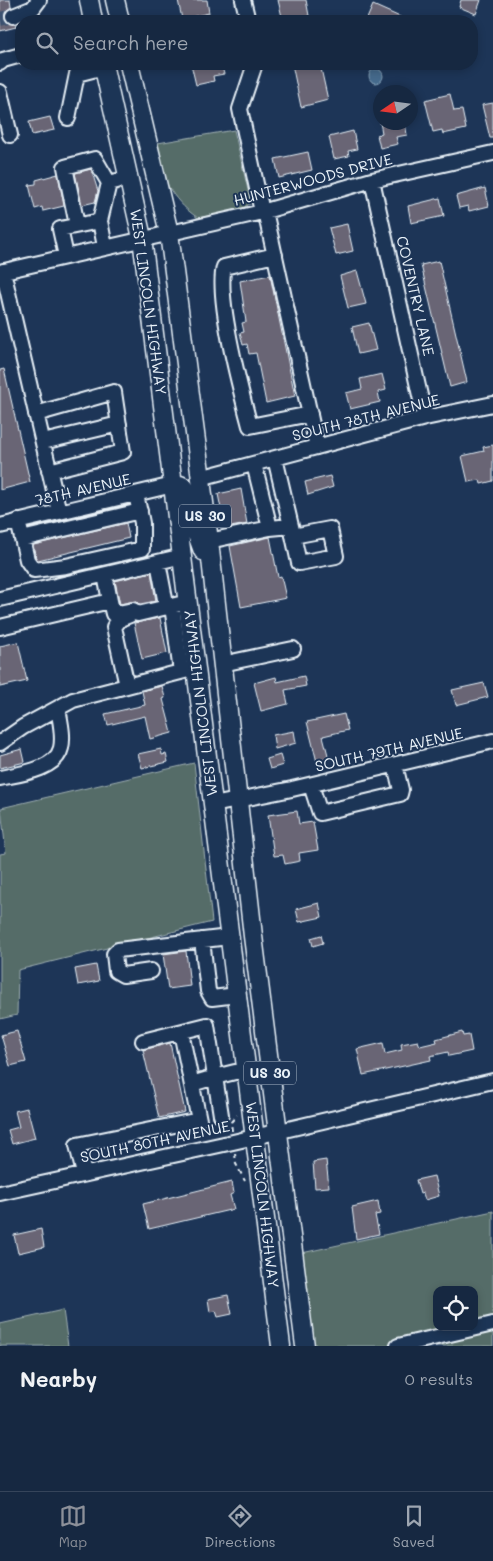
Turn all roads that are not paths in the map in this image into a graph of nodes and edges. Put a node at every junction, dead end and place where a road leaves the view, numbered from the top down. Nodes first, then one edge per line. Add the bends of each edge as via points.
1 (39, 0) edge
2 (88, 0) edge
3 (115, 0) edge
4 (243, 0) edge
5 (16, 15) tunnel mouth
6 (92, 15) edge
7 (119, 15) edge
8 (247, 15) edge
9 (15, 57) edge
10 (0, 63) edge
11 (76, 70) edge
12 (104, 70) edge
13 (130, 70) edge
14 (253, 70) edge
15 (0, 92) edge
16 (68, 118) dead end
17 (10, 135) dead end
18 (493, 153) edge
19 (128, 178) junction
20 (372, 180) junction
21 (109, 183) junction
22 (264, 211) junction
23 (100, 221) junction
24 (77, 226) junction
25 (169, 232) junction
26 (142, 238) junction
27 (105, 247) junction
28 (275, 255) junction
29 (66, 256) junction
30 (2, 271) edge
31 (493, 404) edge
32 (36, 414) junction
33 (310, 414) junction
34 (425, 418) junction
35 (119, 424) junction
36 (43, 442) junction
37 (317, 447) junction
38 (275, 458) junction
39 (251, 465) junction
40 (49, 471) junction
41 (200, 478) junction
42 (173, 485) junction
43 (136, 494) junction
44 (80, 507) junction
45 (140, 511) junction
46 (59, 512) junction
47 (18, 521) junction
48 (84, 524) junction
49 (0, 526) edge
50 (270, 528) junction
51 (22, 539) junction
52 (209, 542) junction
53 (183, 556) junction
54 (158, 562) junction
55 (34, 570) junction
56 (105, 575) junction
57 (214, 582) junction
58 (40, 590) junction
59 (0, 599) edge
60 (110, 601) junction
61 (175, 602) junction
62 (138, 614) junction
63 (0, 627) edge
64 (293, 649) dead end
65 (222, 664) junction
66 (189, 670) junction
67 (127, 686) junction
68 (58, 708) junction
69 (493, 742) edge
70 (0, 743) edge
71 (395, 765) junction
72 (0, 778) edge
73 (311, 785) junction
74 (237, 800) junction
75 (213, 804) junction
76 (230, 936) junction
77 (202, 940) junction
78 (151, 971) dead end
79 (237, 995) junction
80 (182, 1032) junction
81 (143, 1041) dead end
82 (247, 1072) junction
83 (215, 1077) junction
84 (493, 1081) edge
85 (192, 1084) junction
86 (221, 1115) dead end
87 (277, 1130) junction
88 (255, 1136) junction
89 (84, 1174) junction
90 (0, 1193) edge
91 (493, 1324) edge
92 (281, 1346) edge
93 (305, 1346) edge
94 (398, 1346) edge

1 - 5 street via 29,10
2 - 6 main road
3 - 7 main road
4 - 8 street
9 - 10 street
11 - 16 street
12 - 19 main road, WEST LINCOLN HIGHWAY / US 30
13 - 25 main road, WEST LINCOLN HIGHWAY / US 30
14 - 22 street via 240,109
15 - 17 street
18 - 20 street, HUNTERWOODS DRIVE
19 - 21 street
19 - 26 main road, WEST LINCOLN HIGHWAY / US 30
20 - 22 street, HUNTERWOODS DRIVE
20 - 34 street, COVENTRY LANE
21 - 23 street
21 - 24 street via 95,159 65,167
22 - 25 street, HUNTERWOODS DRIVE
22 - 28 street
23 - 24 street
23 - 27 street
24 - 29 street via 60,229
25 - 26 street, HUNTERWOODS DRIVE
25 - 41 main road, WEST LINCOLN HIGHWAY / US 30
26 - 27 street, HUNTERWOODS DRIVE
26 - 42 main road, WEST LINCOLN HIGHWAY / US 30
27 - 29 street, HUNTERWOODS DRIVE
28 - 33 street
28 - 33 street via 224,267 225,313 242,394 250,426
29 - 30 street, HUNTERWOODS DRIVE
30 - 32 street
31 - 34 street, SOUTH 78TH AVENUE
32 - 35 street via 114,392
32 - 36 street
33 - 37 street
34 - 37 street, SOUTH 78TH AVENUE
35 - 36 street
35 - 40 street via 124,452
36 - 40 street
37 - 38 street, SOUTH 78TH AVENUE
38 - 39 street, SOUTH 78TH AVENUE
38 - 50 street via 292,531
39 - 41 street
39 - 50 street
40 - 46 street
41 - 52 main road, WEST LINCOLN HIGHWAY / US 30
42 - 43 street, 78TH AVENUE
42 - 53 main road, WEST LINCOLN HIGHWAY / US 30
42 - 57 main road via 184,487 192,521
43 - 44 street, 78TH AVENUE
43 - 45 street
44 - 46 street, 78TH AVENUE
44 - 48 street
45 - 48 street
45 - 55 street via 142,549
46 - 47 street, 78TH AVENUE
47 - 49 street, 78TH AVENUE
47 - 51 street
48 - 51 street
50 - 52 street
51 - 55 street via 27,560
52 - 57 main road, WEST LINCOLN HIGHWAY / US 30
53 - 54 street
53 - 61 main road, WEST LINCOLN HIGHWAY / US 30
54 - 56 street
54 - 61 street
55 - 58 street
56 - 58 street
56 - 60 street
57 - 65 main road, WEST LINCOLN HIGHWAY / US 30
58 - 59 street
60 - 62 street via 113,614 133,610
60 - 63 street
61 - 62 street
61 - 66 main road, WEST LINCOLN HIGHWAY / US 30
62 - 67 street via 120,619 114,627
64 - 65 street
65 - 74 main road, WEST LINCOLN HIGHWAY / US 30
66 - 67 street
66 - 75 main road, WEST LINCOLN HIGHWAY / US 30
67 - 68 street via 73,700
68 - 70 street via 23,726
68 - 72 street via 63,736 57,757 41,768
69 - 71 street, SOUTH 79TH AVENUE
71 - 73 street, SOUTH 79TH AVENUE
71 - 73 street via 400,794 342,808 320,813
73 - 74 street, SOUTH 79TH AVENUE
74 - 75 street, SOUTH 79TH AVENUE
74 - 87 main road, WEST LINCOLN HIGHWAY / US 30
75 - 76 main road, WEST LINCOLN HIGHWAY / US 30
76 - 77 street
76 - 79 main road, WEST LINCOLN HIGHWAY / US 30
77 - 78 street via 118,950 114,954 116,971 123,975
77 - 79 street via 208,991 212,998
79 - 82 main road, WEST LINCOLN HIGHWAY / US 30
80 - 81 street
80 - 83 street via 207,1025
80 - 85 street
82 - 83 street
82 - 88 main road, WEST LINCOLN HIGHWAY / US 30
83 - 85 street
83 - 86 street
84 - 87 street, SOUTH 80TH AVENUE
85 - 89 street via 199,1120 77,1145
87 - 88 street, SOUTH 80TH AVENUE
87 - 93 main road, WEST LINCOLN HIGHWAY / US 30
88 - 89 street, SOUTH 80TH AVENUE
88 - 92 main road, WEST LINCOLN HIGHWAY / US 30
89 - 90 street, SOUTH 80TH AVENUE
91 - 94 street

